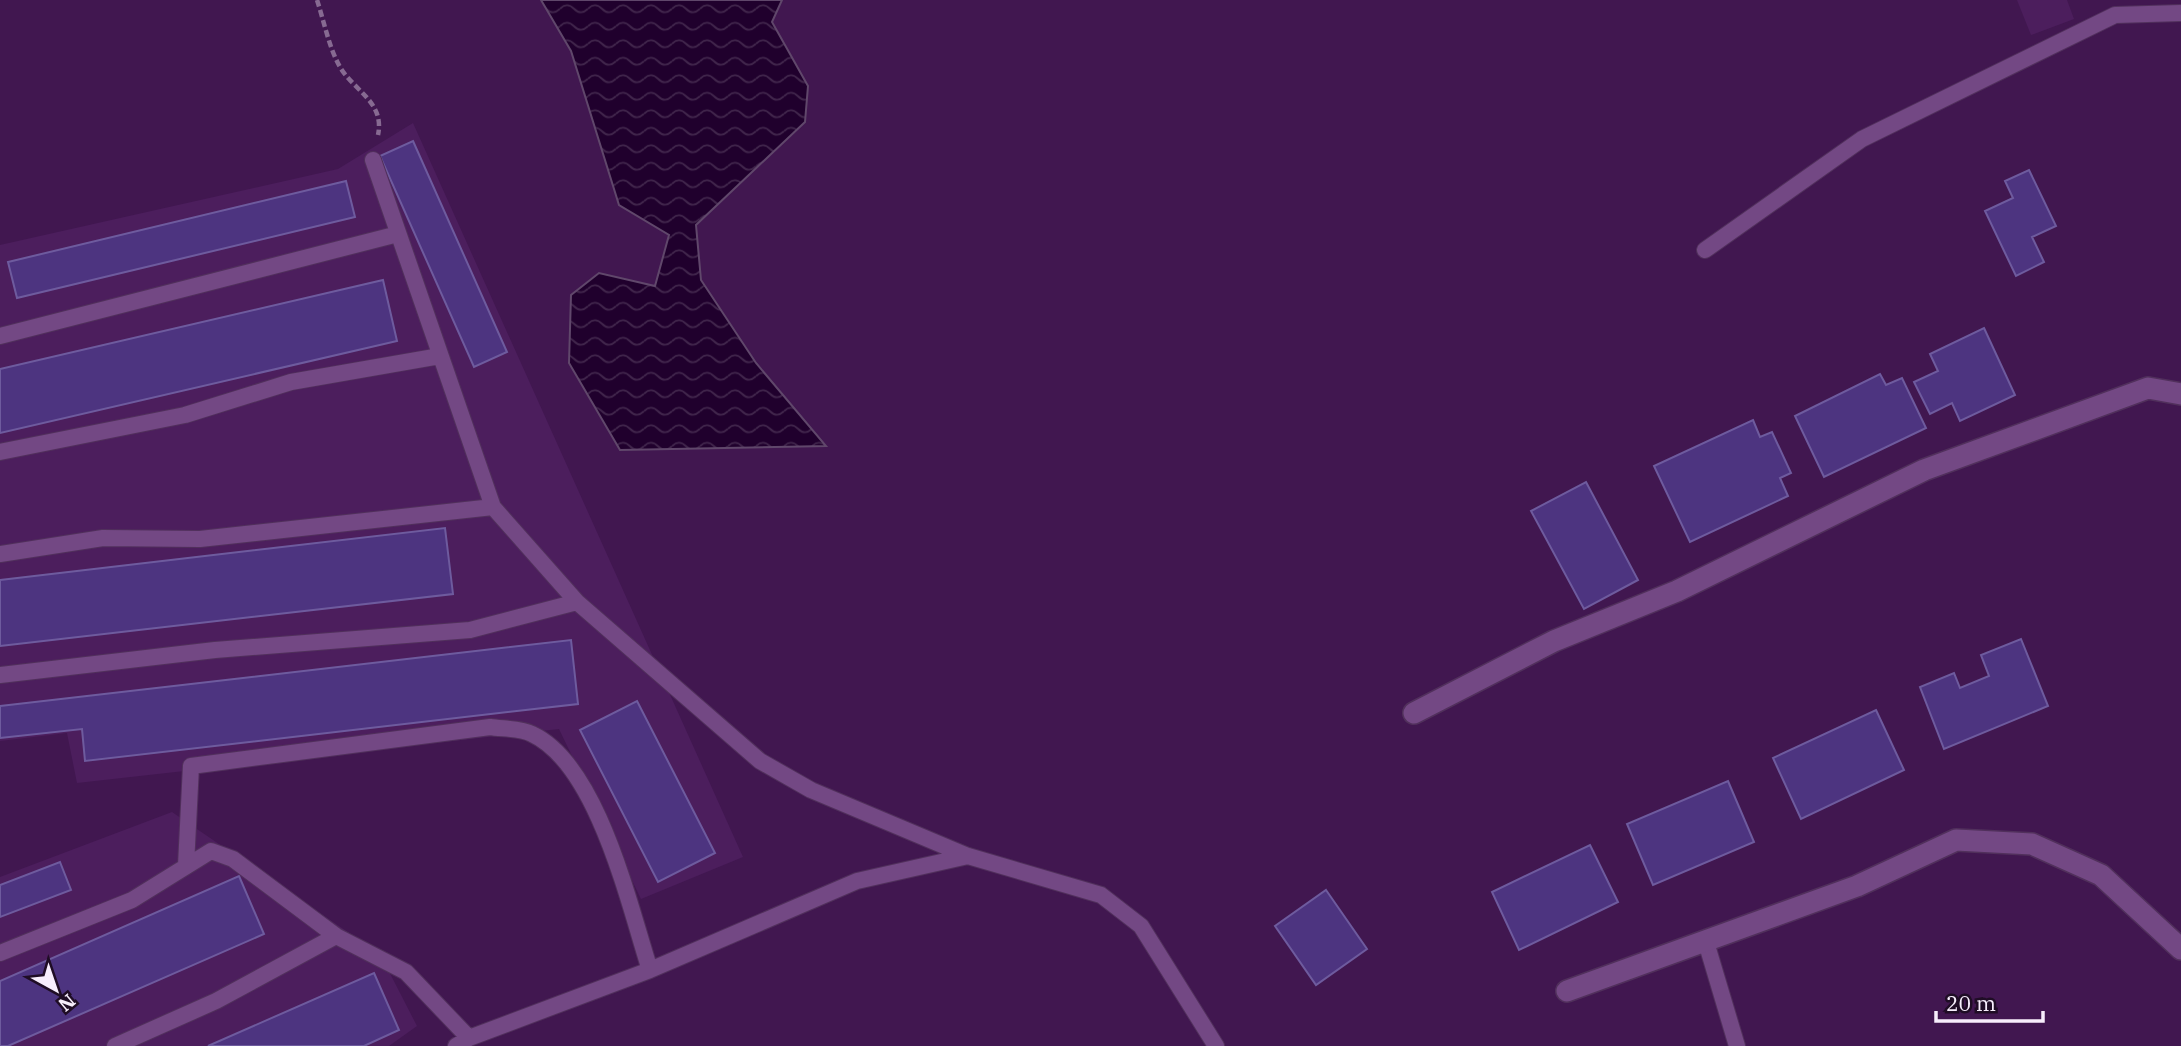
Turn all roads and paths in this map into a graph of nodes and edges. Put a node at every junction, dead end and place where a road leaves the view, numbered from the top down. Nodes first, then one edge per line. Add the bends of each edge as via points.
1 (317, 0) edge
2 (2181, 13) edge
3 (373, 160) joint
4 (398, 234) junction
5 (1705, 250) dead end
6 (0, 336) edge
7 (440, 356) junction
8 (2181, 394) edge
9 (0, 452) edge
10 (493, 507) junction
11 (0, 554) edge
12 (576, 602) junction
13 (0, 675) edge
14 (1414, 713) dead end
15 (968, 856) junction
16 (186, 865) junction
17 (336, 936) junction
18 (1706, 942) junction
19 (2181, 949) edge
20 (0, 953) edge
21 (650, 970) junction
22 (1567, 991) dead end
23 (463, 1042) edge
24 (115, 1046) edge
25 (1216, 1046) edge
26 (1737, 1046) edge

1 - 3 path via 340,67 374,104 380,125
2 - 5 lane via 2115,15 1862,139
3 - 4 lane
4 - 6 lane
4 - 7 lane
7 - 9 lane via 291,382 185,415
7 - 10 lane
8 - 14 street via 2148,388 1924,470 1677,591 1554,640
10 - 11 lane via 200,539 103,538
10 - 12 lane
12 - 13 lane via 470,630 215,650
12 - 15 lane via 760,761 811,790
15 - 21 lane via 857,881
15 - 25 lane via 1101,895 1142,926
16 - 17 lane via 211,851 233,859
16 - 20 lane via 132,900
16 - 21 lane via 191,766 490,727 532,733 565,761 600,814
17 - 23 lane via 406,972
17 - 24 lane via 216,1001
18 - 19 street via 1857,886 1956,840 2032,844 2101,875
18 - 22 street
18 - 26 lane
21 - 23 lane

